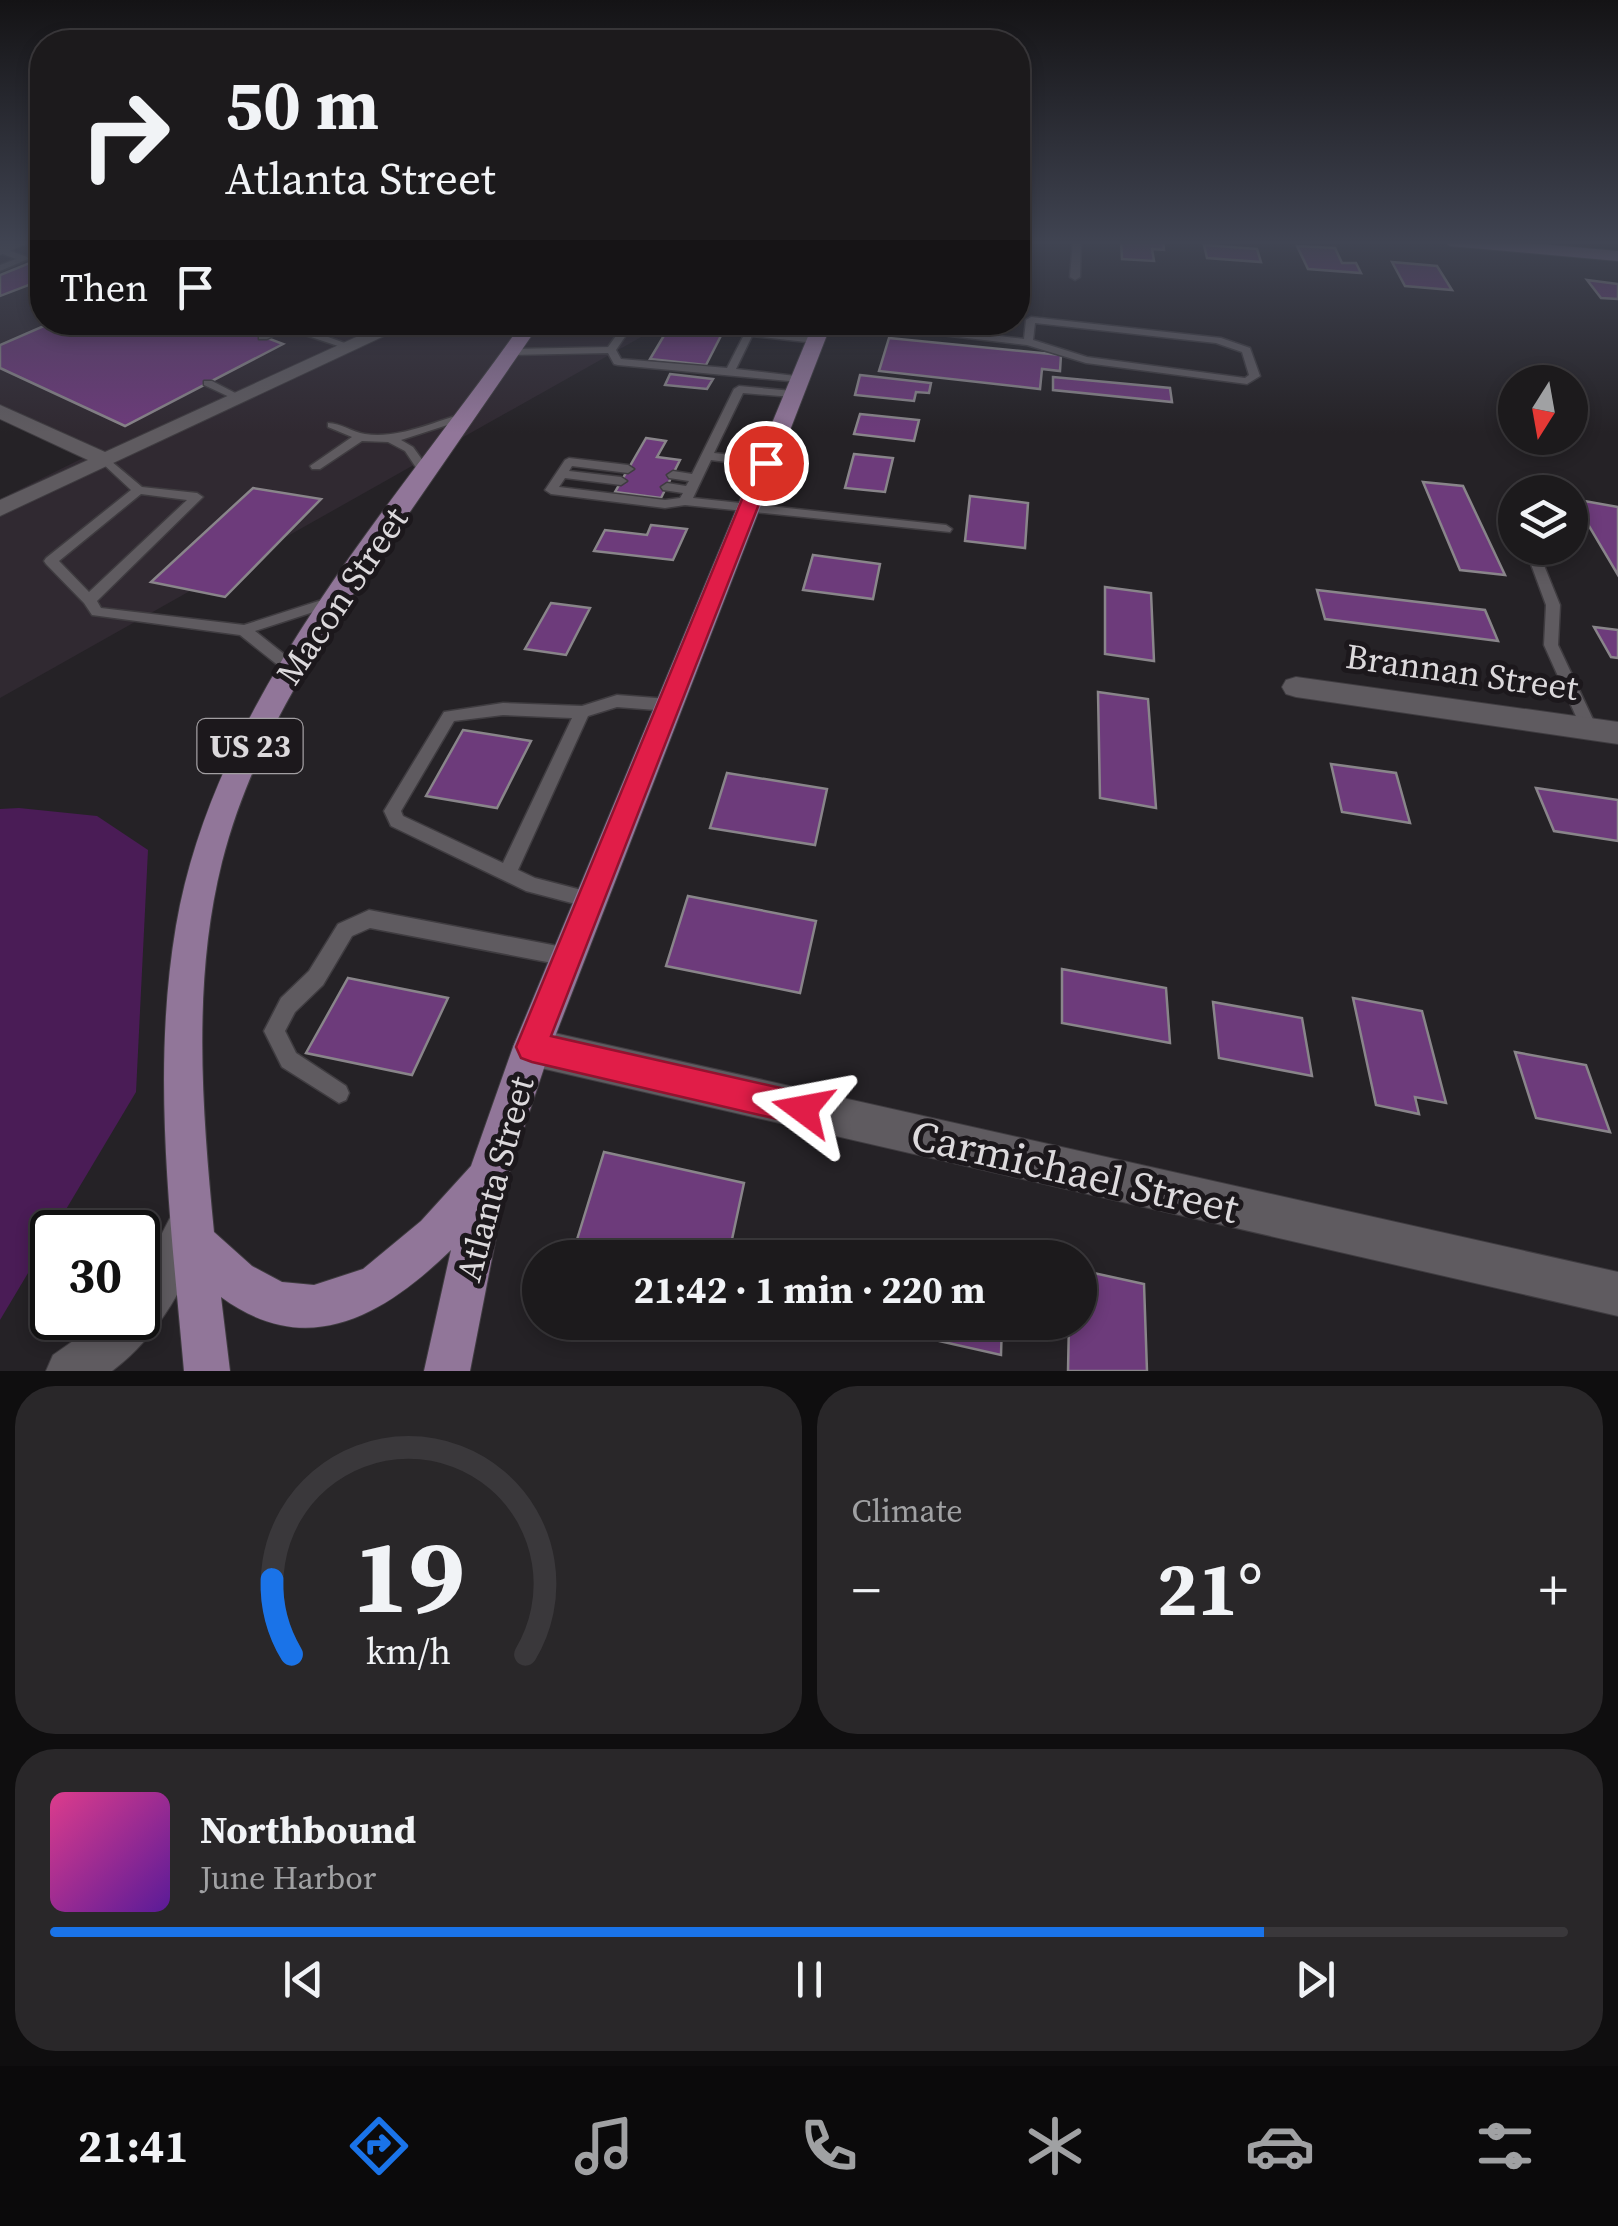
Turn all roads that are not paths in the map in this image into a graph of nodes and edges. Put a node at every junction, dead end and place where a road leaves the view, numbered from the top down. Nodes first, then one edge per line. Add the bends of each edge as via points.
1 (1030, 320) edge
2 (266, 335) edge
3 (314, 335) edge
4 (377, 335) edge
5 (523, 335) edge
6 (623, 335) edge
7 (747, 335) edge
8 (818, 335) edge
9 (974, 335) edge
10 (1029, 335) edge
11 (263, 337) dead end
12 (1028, 342) junction
13 (351, 347) junction
14 (612, 350) junction
15 (511, 352) junction
16 (730, 371) junction
17 (208, 384) dead end
18 (796, 387) junction
19 (240, 398) junction
20 (0, 411) edge
21 (465, 416) junction
22 (332, 425) dead end
23 (360, 437) junction
24 (391, 439) junction
25 (707, 456) junction
26 (105, 460) junction
27 (766, 463) junction
28 (316, 466) dead end
29 (426, 472) junction
30 (625, 476) dead end
31 (670, 481) dead end
32 (138, 490) junction
33 (691, 490) junction
34 (0, 509) edge
35 (747, 510) junction
36 (946, 529) dead end
37 (1537, 565) edge
38 (89, 600) junction
39 (334, 602) junction
40 (244, 630) junction
41 (289, 666) junction
42 (1296, 686) dead end
43 (668, 705) junction
44 (582, 712) junction
45 (1589, 728) junction
46 (1618, 733) edge
47 (508, 871) junction
48 (591, 900) junction
49 (568, 957) junction
50 (532, 1047) junction
51 (338, 1093) dead end
52 (488, 1176) junction
53 (195, 1231) junction
54 (1618, 1294) edge
55 (69, 1371) edge
56 (207, 1371) edge
57 (446, 1371) edge

1 - 12 lane via 1217,340 1246,350 1254,376 1247,381 1119,365
2 - 11 lane
3 - 13 lane
4 - 13 street
5 - 15 main road, Macon Street / US 23
6 - 14 lane
7 - 16 lane
8 - 18 main road, Atlanta Street
9 - 12 lane
10 - 12 lane
13 - 19 street
14 - 15 lane
14 - 16 lane via 618,362
15 - 21 main road, Macon Street / US 23
16 - 18 lane
17 - 19 lane
18 - 25 lane via 739,388
18 - 27 main road, Atlanta Street
19 - 26 street
20 - 26 street
21 - 24 lane
21 - 29 main road, Macon Street / US 23
22 - 23 lane
23 - 24 lane
23 - 28 lane
24 - 29 lane via 409,449
25 - 27 lane
25 - 33 lane
26 - 32 lane
26 - 34 street
27 - 35 main road, Atlanta Street
29 - 39 main road, Macon Street / US 23
30 - 33 lane via 565,468 551,490 666,504
31 - 33 lane
32 - 38 lane via 51,560
32 - 38 lane via 197,497
33 - 35 lane
35 - 36 lane
35 - 43 main road, Atlanta Street
37 - 45 lane via 1553,606 1551,645
38 - 40 lane via 97,612
39 - 40 lane
39 - 41 main road, Macon Street / US 23
40 - 41 lane
41 - 53 main road, Macon Street / US 23 via 227,793 204,866 188,960 183,1056
42 - 45 street, Brannan Street
43 - 44 lane via 617,701
43 - 48 main road, Atlanta Street
44 - 47 lane
44 - 47 lane via 503,708 449,716 392,810 397,821
45 - 46 street, Brannan Street
47 - 48 lane via 532,885
48 - 49 main road, Atlanta Street
49 - 50 main road, Atlanta Street
49 - 51 lane via 369,919 345,930 274,1031 289,1060
50 - 52 main road, Atlanta Street
50 - 54 street, Carmichael Street
52 - 53 main road via 424,1252 365,1293 331,1305 292,1307 244,1288
52 - 57 main road, Atlanta Street
53 - 55 street via 132,1326
53 - 56 main road, Macon Street / US 23

